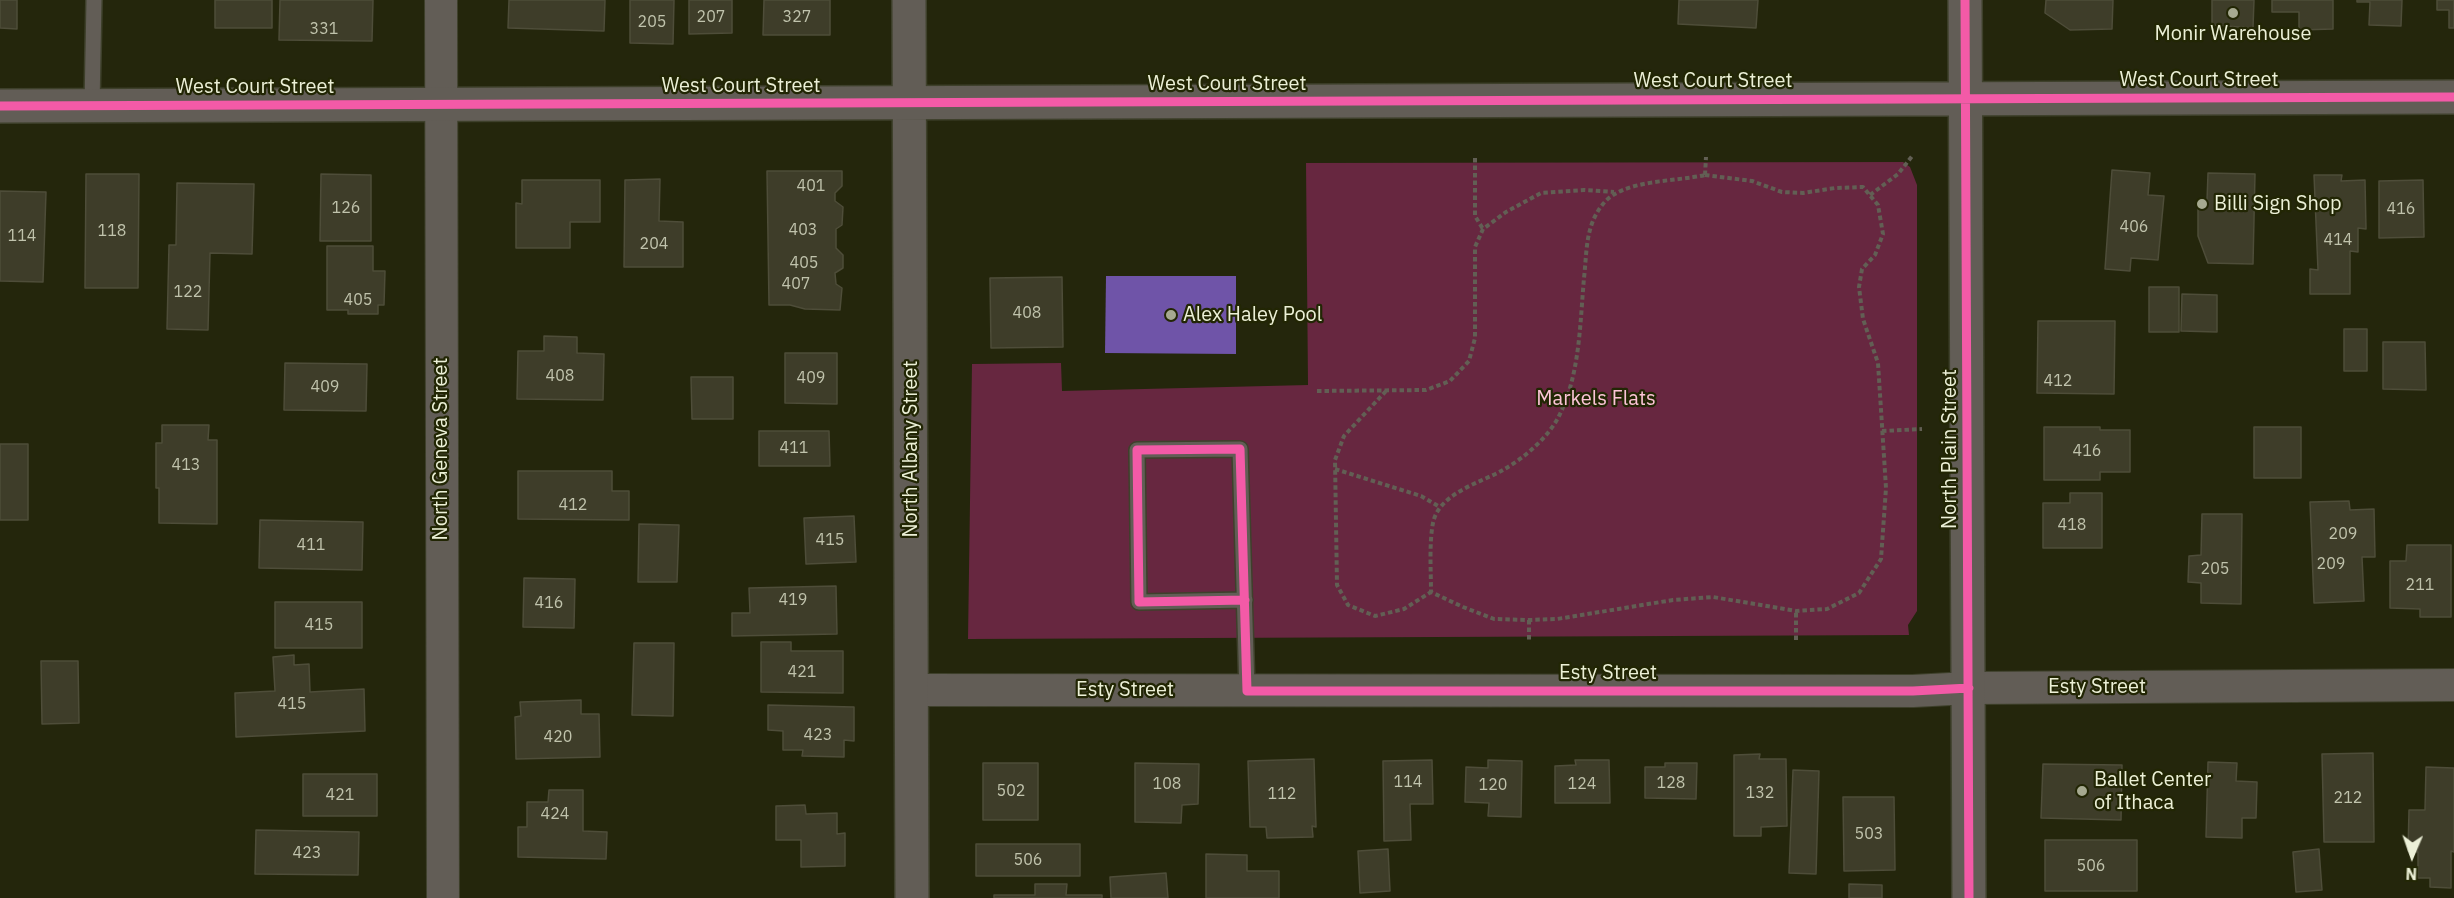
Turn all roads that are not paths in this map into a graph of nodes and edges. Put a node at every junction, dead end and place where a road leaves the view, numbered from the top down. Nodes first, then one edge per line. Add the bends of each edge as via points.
1 (94, 0) edge
2 (441, 0) edge
3 (909, 0) edge
4 (1965, 0) edge
5 (2454, 97) edge
6 (1965, 99) junction
7 (910, 104) junction
8 (441, 105) junction
9 (0, 106) edge
10 (92, 106) junction
11 (1245, 600) junction
12 (2454, 685) edge
13 (1968, 688) junction
14 (912, 690) junction
15 (1247, 691) junction
16 (443, 898) edge
17 (912, 898) edge
18 (1969, 898) edge

1 - 10 lane
2 - 8 street, North Geneva Street
3 - 7 street, North Albany Street
4 - 6 street, North Plain Street
5 - 6 street, West Court Street
6 - 7 street, West Court Street
6 - 13 street, North Plain Street
7 - 8 street, West Court Street
7 - 14 street, North Albany Street
8 - 10 street, West Court Street
8 - 16 street, North Geneva Street
9 - 10 street, West Court Street
11 - 11 lane via 1139,602 1137,450 1240,449
11 - 15 lane
12 - 13 street, Esty Street
13 - 15 street, Esty Street
13 - 18 street, North Plain Street
14 - 15 street, Esty Street
14 - 17 street, North Albany Street

